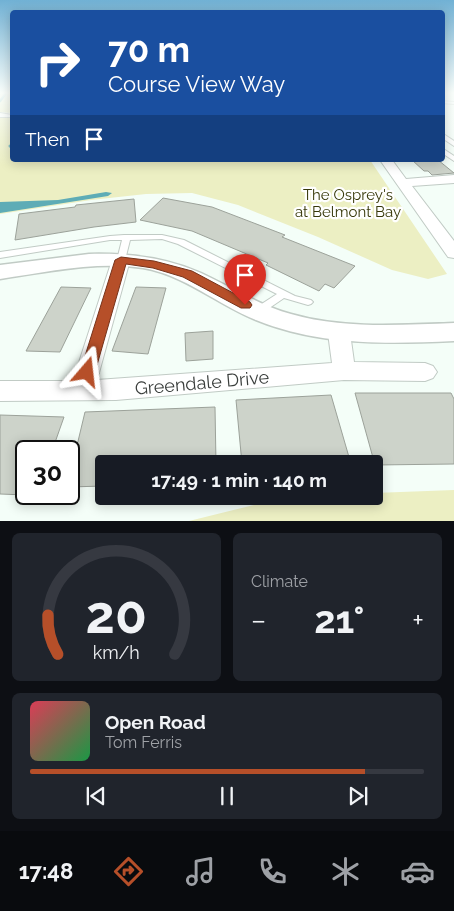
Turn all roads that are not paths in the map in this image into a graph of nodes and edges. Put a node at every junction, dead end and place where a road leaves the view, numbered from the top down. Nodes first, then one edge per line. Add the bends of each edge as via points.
1 (387, 162) edge
2 (454, 179) edge
3 (402, 183) junction
4 (127, 237) junction
5 (454, 253) edge
6 (0, 255) edge
7 (121, 260) junction
8 (0, 272) edge
9 (284, 294) junction
10 (308, 302) dead end
11 (258, 311) junction
12 (454, 332) edge
13 (339, 333) junction
14 (344, 371) junction
15 (425, 372) dead end
16 (82, 390) junction
17 (0, 391) edge

1 - 3 street
2 - 3 street
3 - 5 street
4 - 6 lane
4 - 7 lane
4 - 9 lane via 162,237 181,242
7 - 8 street via 71,262
7 - 11 street via 182,272
7 - 16 street
9 - 10 lane
9 - 11 lane
11 - 13 street via 299,325
12 - 13 street
13 - 14 street
14 - 15 street, Greendale Drive
14 - 16 street, Greendale Drive
16 - 17 street, Greendale Drive

